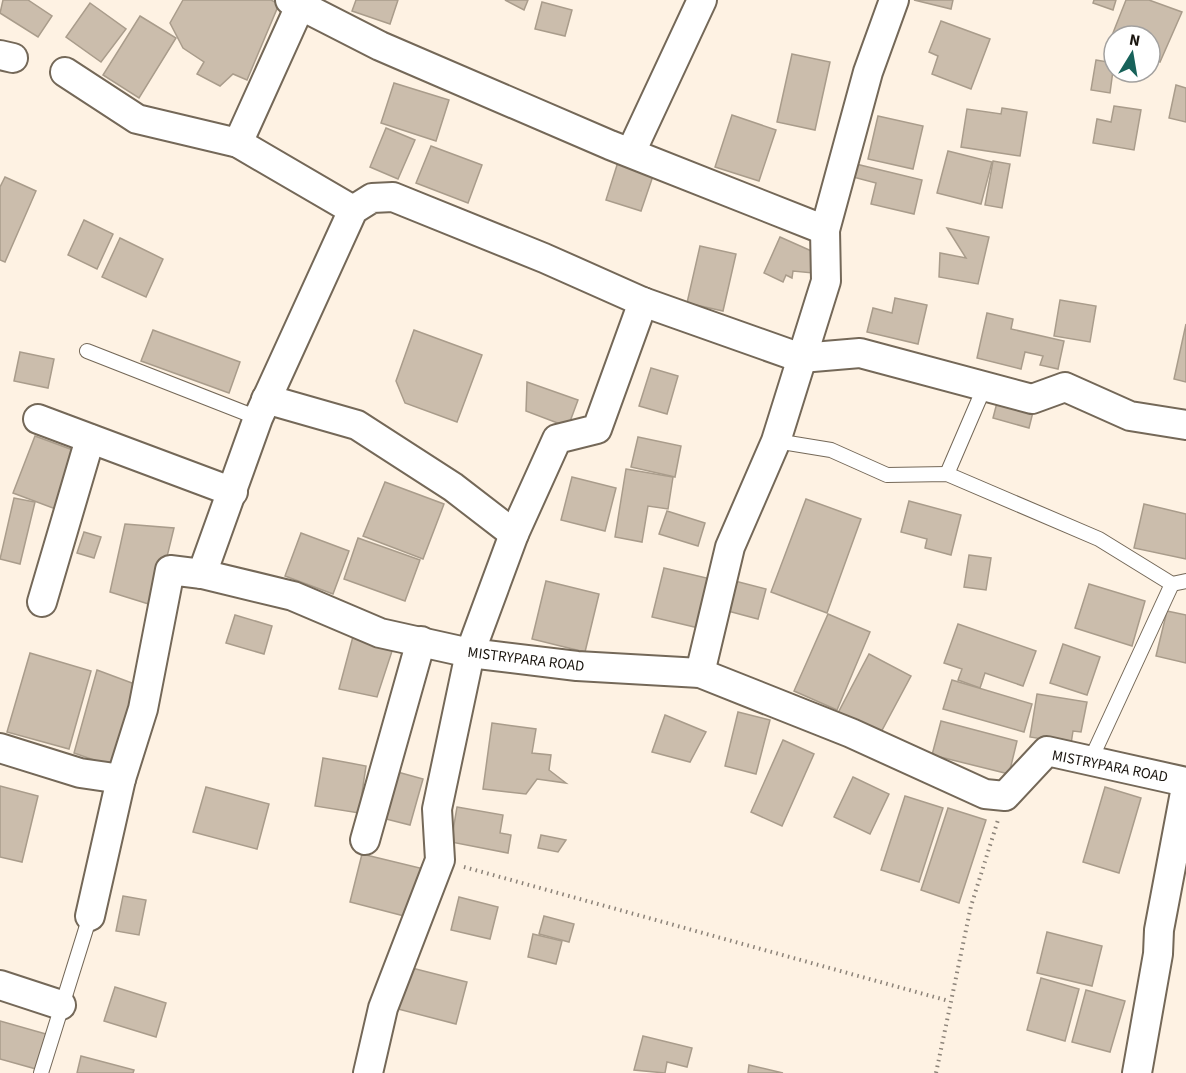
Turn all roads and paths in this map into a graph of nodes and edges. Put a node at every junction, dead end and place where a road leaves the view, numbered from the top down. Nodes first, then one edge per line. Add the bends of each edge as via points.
1 (702, 0) edge
2 (894, 0) edge
3 (295, 3) edge
4 (65, 72) dead end
5 (238, 143) junction
6 (631, 152) junction
7 (353, 210) junction
8 (825, 230) junction
9 (644, 302) junction
10 (87, 351) dead end
11 (801, 358) junction
12 (984, 388) junction
13 (262, 409) junction
14 (38, 419) dead end
15 (1186, 425) edge
16 (90, 439) junction
17 (776, 441) junction
18 (947, 474) junction
19 (233, 492) junction
20 (514, 534) junction
21 (202, 574) junction
22 (1179, 582) edge
23 (42, 602) dead end
24 (421, 641) junction
25 (470, 653) junction
26 (700, 673) junction
27 (0, 748) edge
28 (1091, 759) junction
29 (121, 779) junction
30 (1186, 782) edge
31 (1186, 787) edge
32 (1005, 796) junction
33 (364, 840) dead end
34 (440, 860) junction
35 (90, 916) joint
36 (0, 985) edge
37 (949, 1001) junction
38 (61, 1005) junction
39 (42, 1073) edge
40 (368, 1073) edge
41 (936, 1073) edge
42 (1137, 1073) edge

1 - 6 street
2 - 8 street via 868,72
3 - 5 street
3 - 6 street via 380,46
4 - 5 street via 137,120
5 - 7 street
6 - 8 street
7 - 9 street via 372,198 393,197
7 - 13 street
8 - 11 street via 826,281
9 - 11 street
9 - 20 street via 597,429 557,439
10 - 13 lane
11 - 12 street via 860,353
11 - 17 street
12 - 15 street via 1032,399 1065,387 1130,416
12 - 18 lane
13 - 19 street
13 - 20 street via 357,426 453,487
14 - 16 street
16 - 19 street
16 - 23 street
17 - 18 lane via 831,450 887,474
17 - 26 street via 730,547
18 - 22 lane via 1099,539
19 - 21 street
20 - 25 street
21 - 24 street, MISTRYPARA ROAD via 293,596 380,633
21 - 29 street, MISTRYPARA ROAD via 170,570 143,709
22 - 28 lane
24 - 25 street, MISTRYPARA ROAD
24 - 33 street
25 - 26 street, MISTRYPARA ROAD via 577,666
25 - 34 street via 437,809
26 - 32 street, MISTRYPARA ROAD via 851,733 985,794
27 - 29 street via 80,773
28 - 30 street, MISTRYPARA ROAD
28 - 32 street, MISTRYPARA ROAD via 1047,751
29 - 35 street
31 - 42 street
32 - 37 path via 971,906
34 - 37 path
34 - 40 street via 383,1008
35 - 38 lane
36 - 38 street
37 - 41 path
38 - 39 lane

